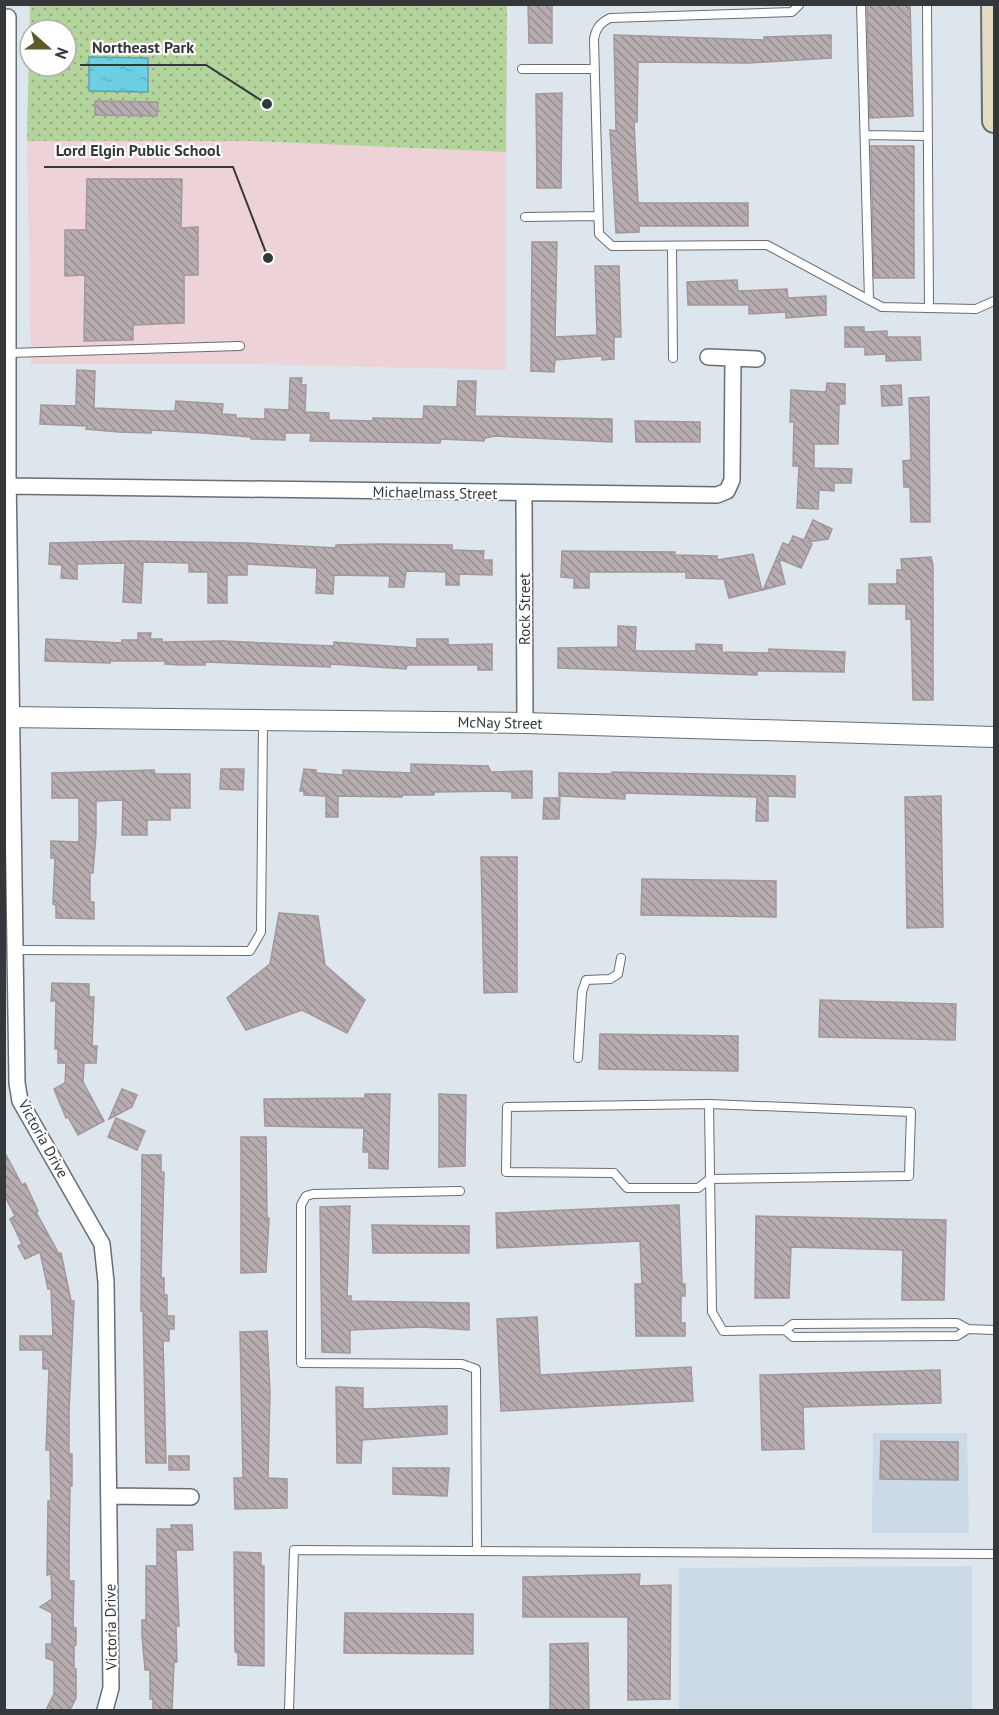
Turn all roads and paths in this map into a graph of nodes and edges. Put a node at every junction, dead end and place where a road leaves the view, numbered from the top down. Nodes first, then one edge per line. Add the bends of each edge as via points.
1 (800, 4) edge
2 (861, 4) edge
3 (927, 4) edge
4 (993, 4) edge
5 (8, 17) dead end
6 (522, 69) dead end
7 (595, 69) junction
8 (994, 100) edge
9 (994, 121) edge
10 (865, 135) junction
11 (928, 136) junction
12 (597, 216) junction
13 (525, 217) dead end
14 (672, 247) junction
15 (869, 300) junction
16 (994, 301) edge
17 (929, 308) junction
18 (240, 346) dead end
19 (9, 353) junction
20 (708, 357) dead end
21 (673, 358) dead end
22 (733, 358) junction
23 (758, 360) dead end
24 (8, 486) junction
25 (524, 494) junction
26 (8, 717) edge
27 (263, 722) junction
28 (525, 723) junction
29 (994, 736) edge
30 (9, 950) edge
31 (621, 958) dead end
32 (579, 1058) dead end
33 (710, 1104) junction
34 (710, 1179) junction
35 (460, 1191) dead end
36 (968, 1329) junction
37 (785, 1330) junction
38 (994, 1330) edge
39 (109, 1496) junction
40 (191, 1497) dead end
41 (477, 1551) junction
42 (994, 1554) edge
43 (105, 1710) edge
44 (289, 1710) edge

1 - 7 lane via 792,12 610,18 596,30
2 - 10 lane
3 - 11 lane
4 - 8 main road
5 - 19 street, Victoria Drive
6 - 7 lane
7 - 12 lane
8 - 9 main road
10 - 11 lane
10 - 15 lane
11 - 17 lane
12 - 13 lane
12 - 14 lane via 599,234 612,246
14 - 15 lane via 767,245
14 - 21 lane
15 - 17 lane via 882,306
16 - 17 lane via 976,309
18 - 19 lane
19 - 24 street, Victoria Drive
20 - 22 street
22 - 23 street
22 - 25 street, Michaelmass Street via 732,480 727,490 701,496
24 - 25 street, Michaelmass Street
24 - 26 street, Victoria Drive
25 - 28 street, Rock Street
26 - 27 street, McNay Street
26 - 30 street, Victoria Drive
27 - 28 street, McNay Street
27 - 30 lane via 261,932 250,951
28 - 29 street, McNay Street
30 - 39 street, Victoria Drive via 20,1101 102,1244
31 - 32 lane via 618,974 610,979 586,980
33 - 34 lane
33 - 34 lane via 911,1112 909,1176
33 - 34 lane via 507,1107 506,1172 614,1173 627,1188 698,1188
34 - 37 lane via 712,1312 723,1331
35 - 41 lane via 306,1196 301,1206 301,1364 462,1364 476,1369
36 - 37 lane via 957,1323 945,1323 793,1324
36 - 37 lane via 957,1336 805,1337 793,1337
36 - 38 lane
39 - 40 street
39 - 43 street, Victoria Drive via 111,1688
41 - 42 lane
41 - 44 lane via 294,1550

